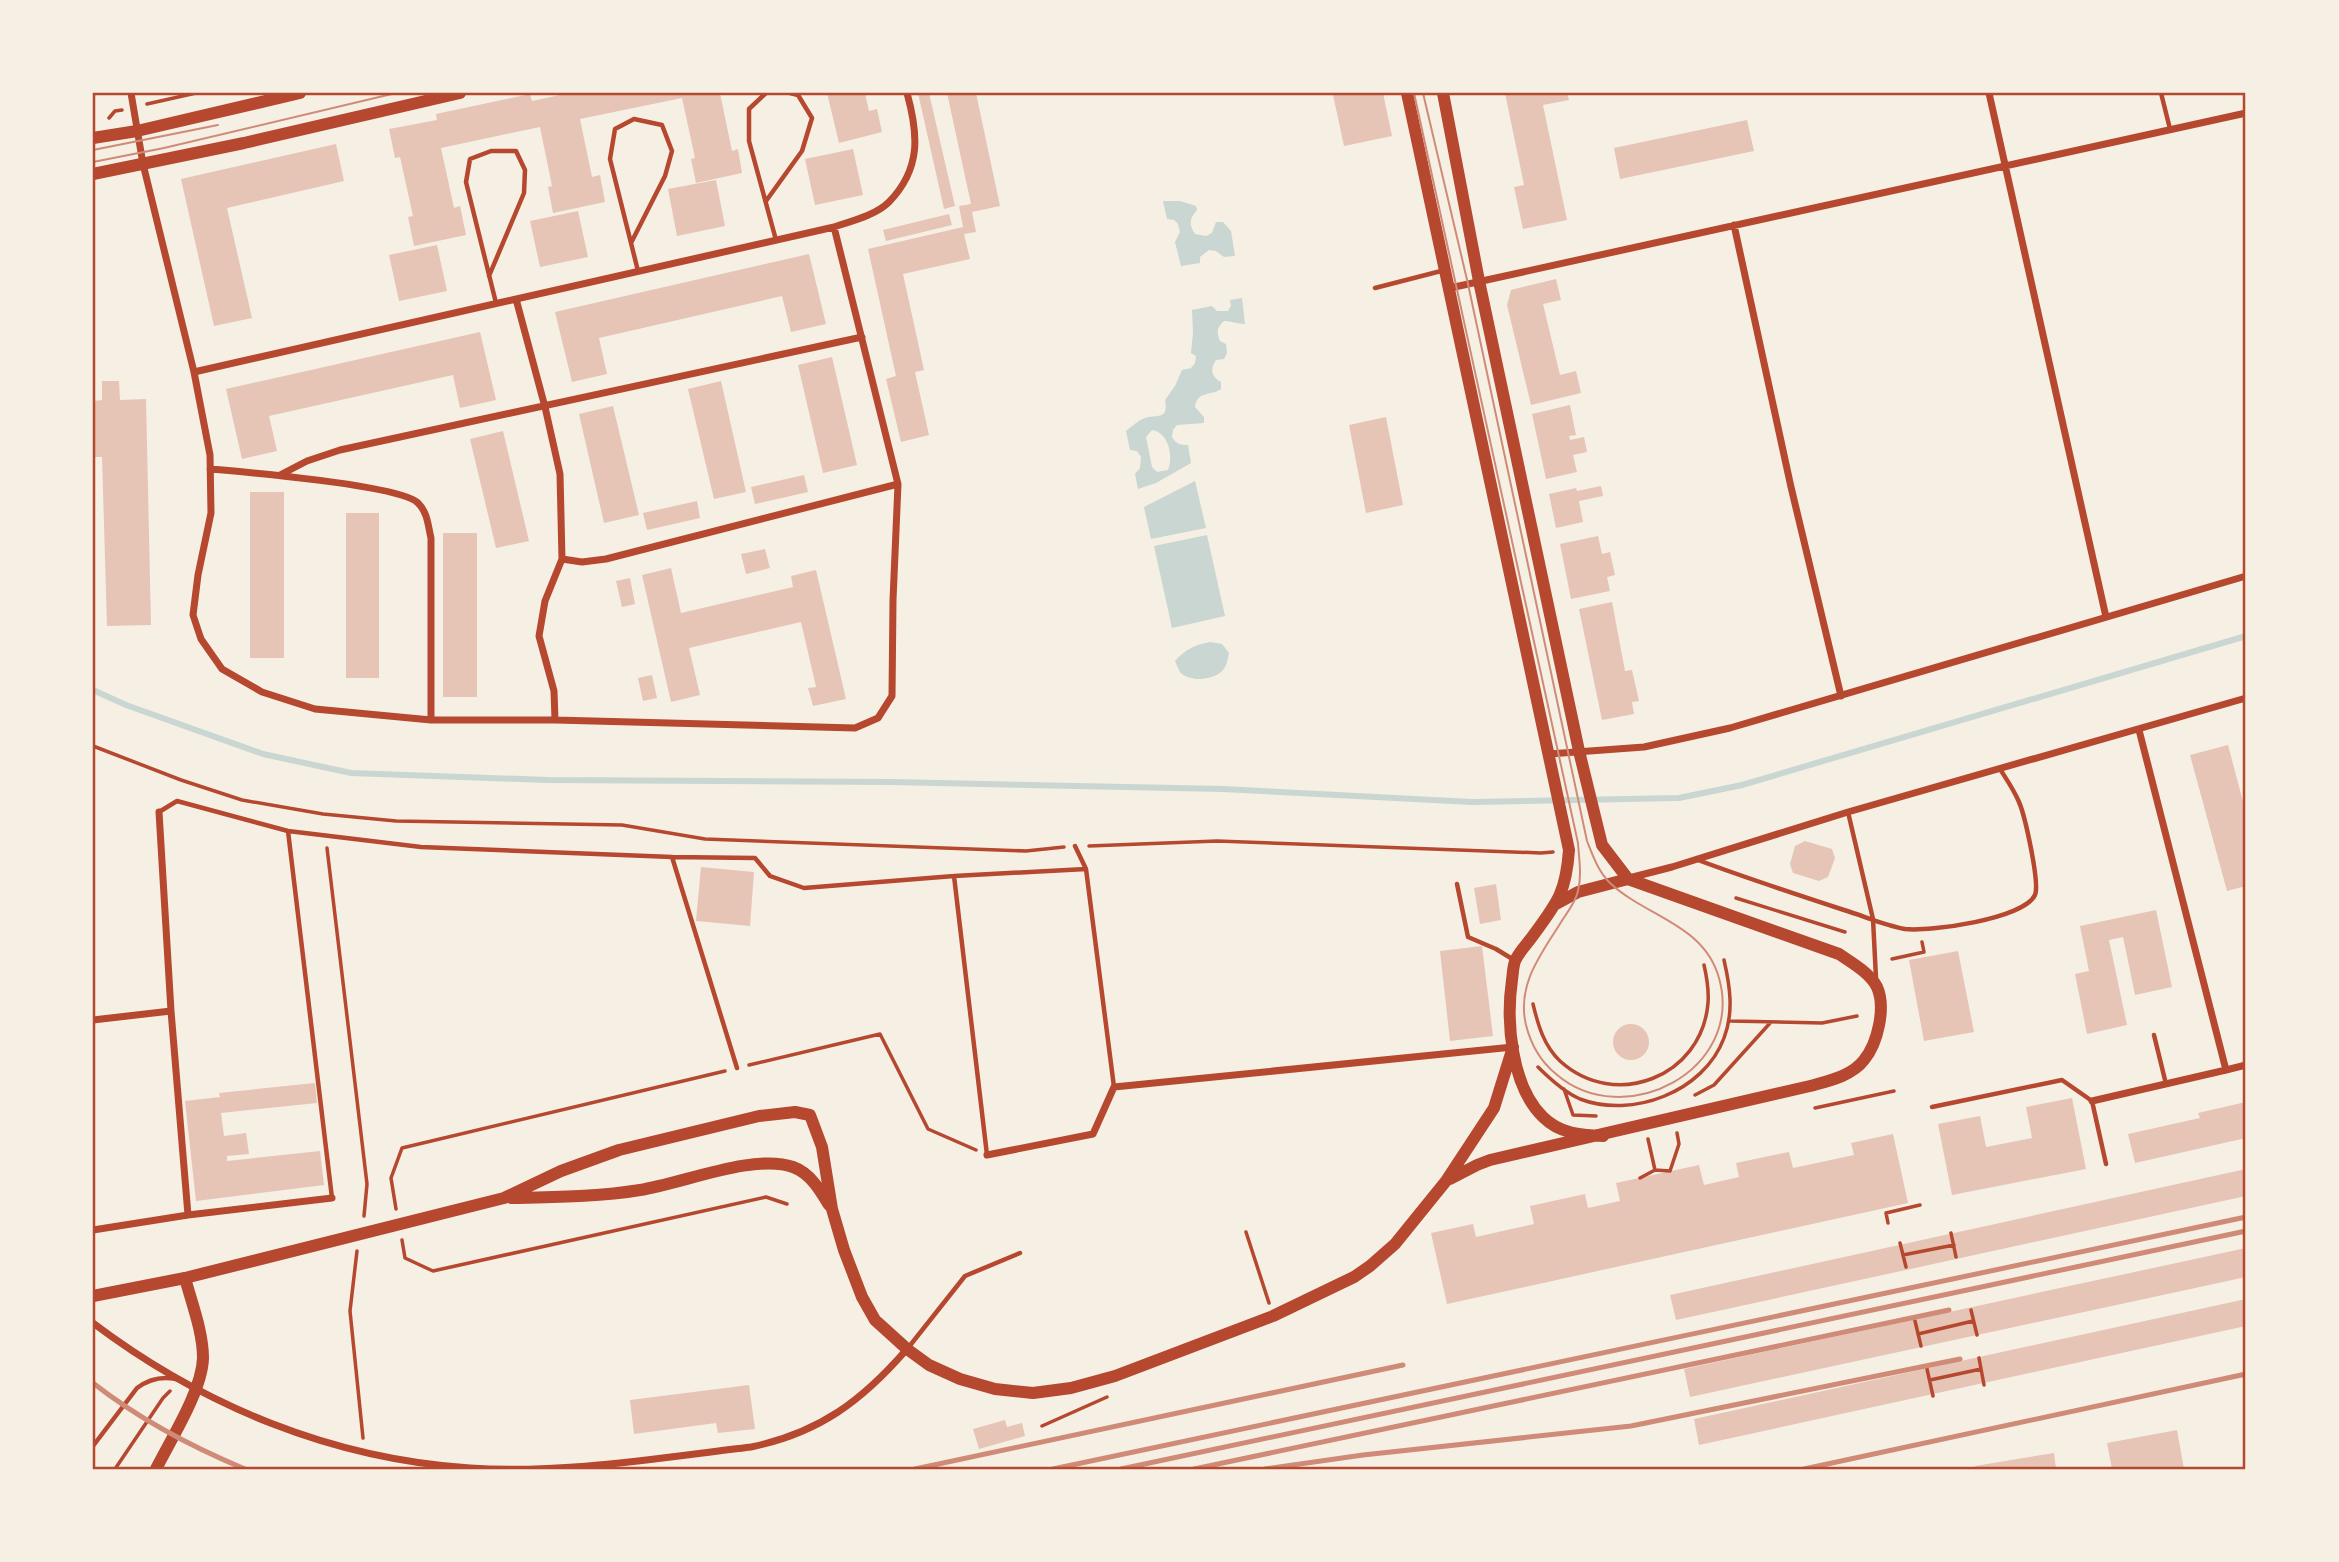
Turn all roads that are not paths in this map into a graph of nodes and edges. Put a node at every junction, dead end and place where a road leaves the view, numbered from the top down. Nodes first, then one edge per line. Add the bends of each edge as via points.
1 (131, 93) edge
2 (300, 93) edge
3 (460, 93) edge
4 (766, 93) edge
5 (790, 93) edge
6 (907, 93) edge
7 (1407, 93) edge
8 (1443, 93) edge
9 (1989, 93) edge
10 (2161, 93) edge
11 (2246, 113) edge
12 (2170, 130) junction
13 (137, 131) junction
14 (93, 138) edge
15 (143, 164) junction
16 (2005, 166) junction
17 (93, 174) edge
18 (765, 202) junction
19 (1734, 225) junction
20 (834, 228) junction
21 (776, 241) junction
22 (631, 243) junction
23 (1446, 270) junction
24 (638, 272) junction
25 (489, 276) junction
26 (1479, 281) junction
27 (1375, 288) dead end
28 (1450, 288) junction
29 (516, 299) junction
30 (497, 304) junction
31 (862, 337) junction
32 (194, 372) junction
33 (545, 407) junction
34 (210, 469) junction
35 (280, 475) junction
36 (898, 484) junction
37 (562, 559) junction
38 (2246, 576) edge
39 (2106, 617) junction
40 (1840, 696) junction
41 (2246, 698) edge
42 (431, 720) junction
43 (555, 720) junction
44 (2139, 730) junction
45 (1579, 751) junction
46 (1549, 754) junction
47 (2000, 769) junction
48 (159, 812) joint
49 (1848, 812) junction
50 (288, 831) junction
51 (1074, 846) road end
52 (672, 857) junction
53 (1698, 859) junction
54 (1086, 870) junction
55 (954, 876) junction
56 (1628, 879) junction
57 (1457, 884) dead end
58 (1556, 904) junction
59 (1873, 919) junction
60 (1514, 960) junction
61 (1876, 986) junction
62 (172, 1010) junction
63 (93, 1020) edge
64 (2154, 1035) dead end
65 (1513, 1047) junction
66 (2246, 1065) edge
67 (737, 1068) dead end
68 (2226, 1069) junction
69 (2166, 1084) junction
70 (1114, 1087) junction
71 (2092, 1101) junction
72 (1933, 1107) dead end
73 (1603, 1136) junction
74 (987, 1155) joint
75 (2106, 1164) dead end
76 (1446, 1181) junction
77 (332, 1198) joint
78 (504, 1198) junction
79 (832, 1209) junction
80 (188, 1215) junction
81 (93, 1230) edge
82 (1020, 1253) dead end
83 (185, 1278) junction
84 (93, 1296) edge
85 (93, 1323) edge
86 (907, 1349) junction
87 (183, 1381) junction
88 (93, 1446) edge
89 (156, 1469) edge

1 - 13 street
2 - 13 street
3 - 15 street
4 - 18 lane via 749,109 749,141
5 - 18 lane via 798,94 812,118 802,151
6 - 20 street via 916,148 905,180 888,203
7 - 23 street
8 - 26 street
9 - 16 street
10 - 12 lane
11 - 12 street
12 - 16 street
13 - 14 street
13 - 15 street
15 - 17 street
15 - 32 street
16 - 19 street
16 - 39 street
18 - 21 lane
19 - 26 street
19 - 40 street
20 - 21 street
20 - 31 street
21 - 24 street
22 - 22 lane via 610,159 615,130 634,119 662,125 672,151 665,176
22 - 24 lane
23 - 27 lane
23 - 28 street
24 - 29 street
25 - 25 lane via 466,182 470,159 491,151 516,151 525,170 524,193
25 - 30 lane
26 - 28 street
26 - 45 street
28 - 46 street
29 - 30 street
29 - 33 street
30 - 32 street
31 - 33 street
31 - 36 street
32 - 34 street
33 - 35 street via 340,450
33 - 37 street via 560,474
34 - 35 street
34 - 42 street via 211,513 193,615 201,639 222,670 262,692 315,709
35 - 42 street via 395,493 417,501 426,513 431,538
36 - 37 street via 606,559
36 - 43 street via 892,696 878,718 855,729
37 - 43 street via 545,601 539,636 554,691
38 - 39 street
39 - 40 street
40 - 45 street via 1695,737 1644,747
41 - 44 street
42 - 43 street
44 - 47 street
44 - 68 street
45 - 46 street
45 - 56 street via 1602,845
46 - 58 street via 1569,850 1567,879
47 - 49 street
47 - 59 lane via 2023,813 2036,879 2030,902 2013,912 1945,928 1904,929
48 - 50 lane via 177,801
48 - 62 street
49 - 53 street
49 - 59 lane
50 - 52 lane via 421,848
50 - 77 lane
51 - 54 lane
52 - 55 lane via 755,858 770,876 804,888
52 - 67 lane
53 - 56 street
53 - 59 lane
54 - 55 lane
54 - 70 lane
55 - 74 lane
56 - 58 street via 1578,892
56 - 61 street via 1839,954
57 - 60 lane via 1468,937
58 - 60 street
59 - 61 lane
60 - 65 street via 1508,1005
61 - 73 street via 1877,1033 1864,1061 1849,1073
62 - 63 street
62 - 80 street
64 - 69 lane
65 - 70 street
65 - 73 street via 1527,1094 1544,1118 1576,1135
65 - 76 street via 1494,1108
66 - 68 street
68 - 69 street
69 - 71 street
70 - 74 street via 1093,1134
71 - 72 lane via 2062,1080
71 - 75 lane
73 - 76 street via 1490,1160
76 - 86 street via 1384,1255 1354,1277 1273,1316 1115,1376 1033,1393 995,1389 929,1365
77 - 80 street
78 - 79 street via 641,1190 776,1163 794,1167 810,1178
78 - 79 street via 619,1150 759,1116 795,1112 810,1115 822,1147
78 - 83 street
79 - 86 street via 862,1297 876,1320
80 - 81 street
82 - 86 lane via 965,1276
83 - 84 street
83 - 89 street via 200,1334 200,1379
85 - 87 street
86 - 87 street via 845,1409 778,1442 578,1466 471,1468 365,1454 266,1423
87 - 88 lane via 146,1381

